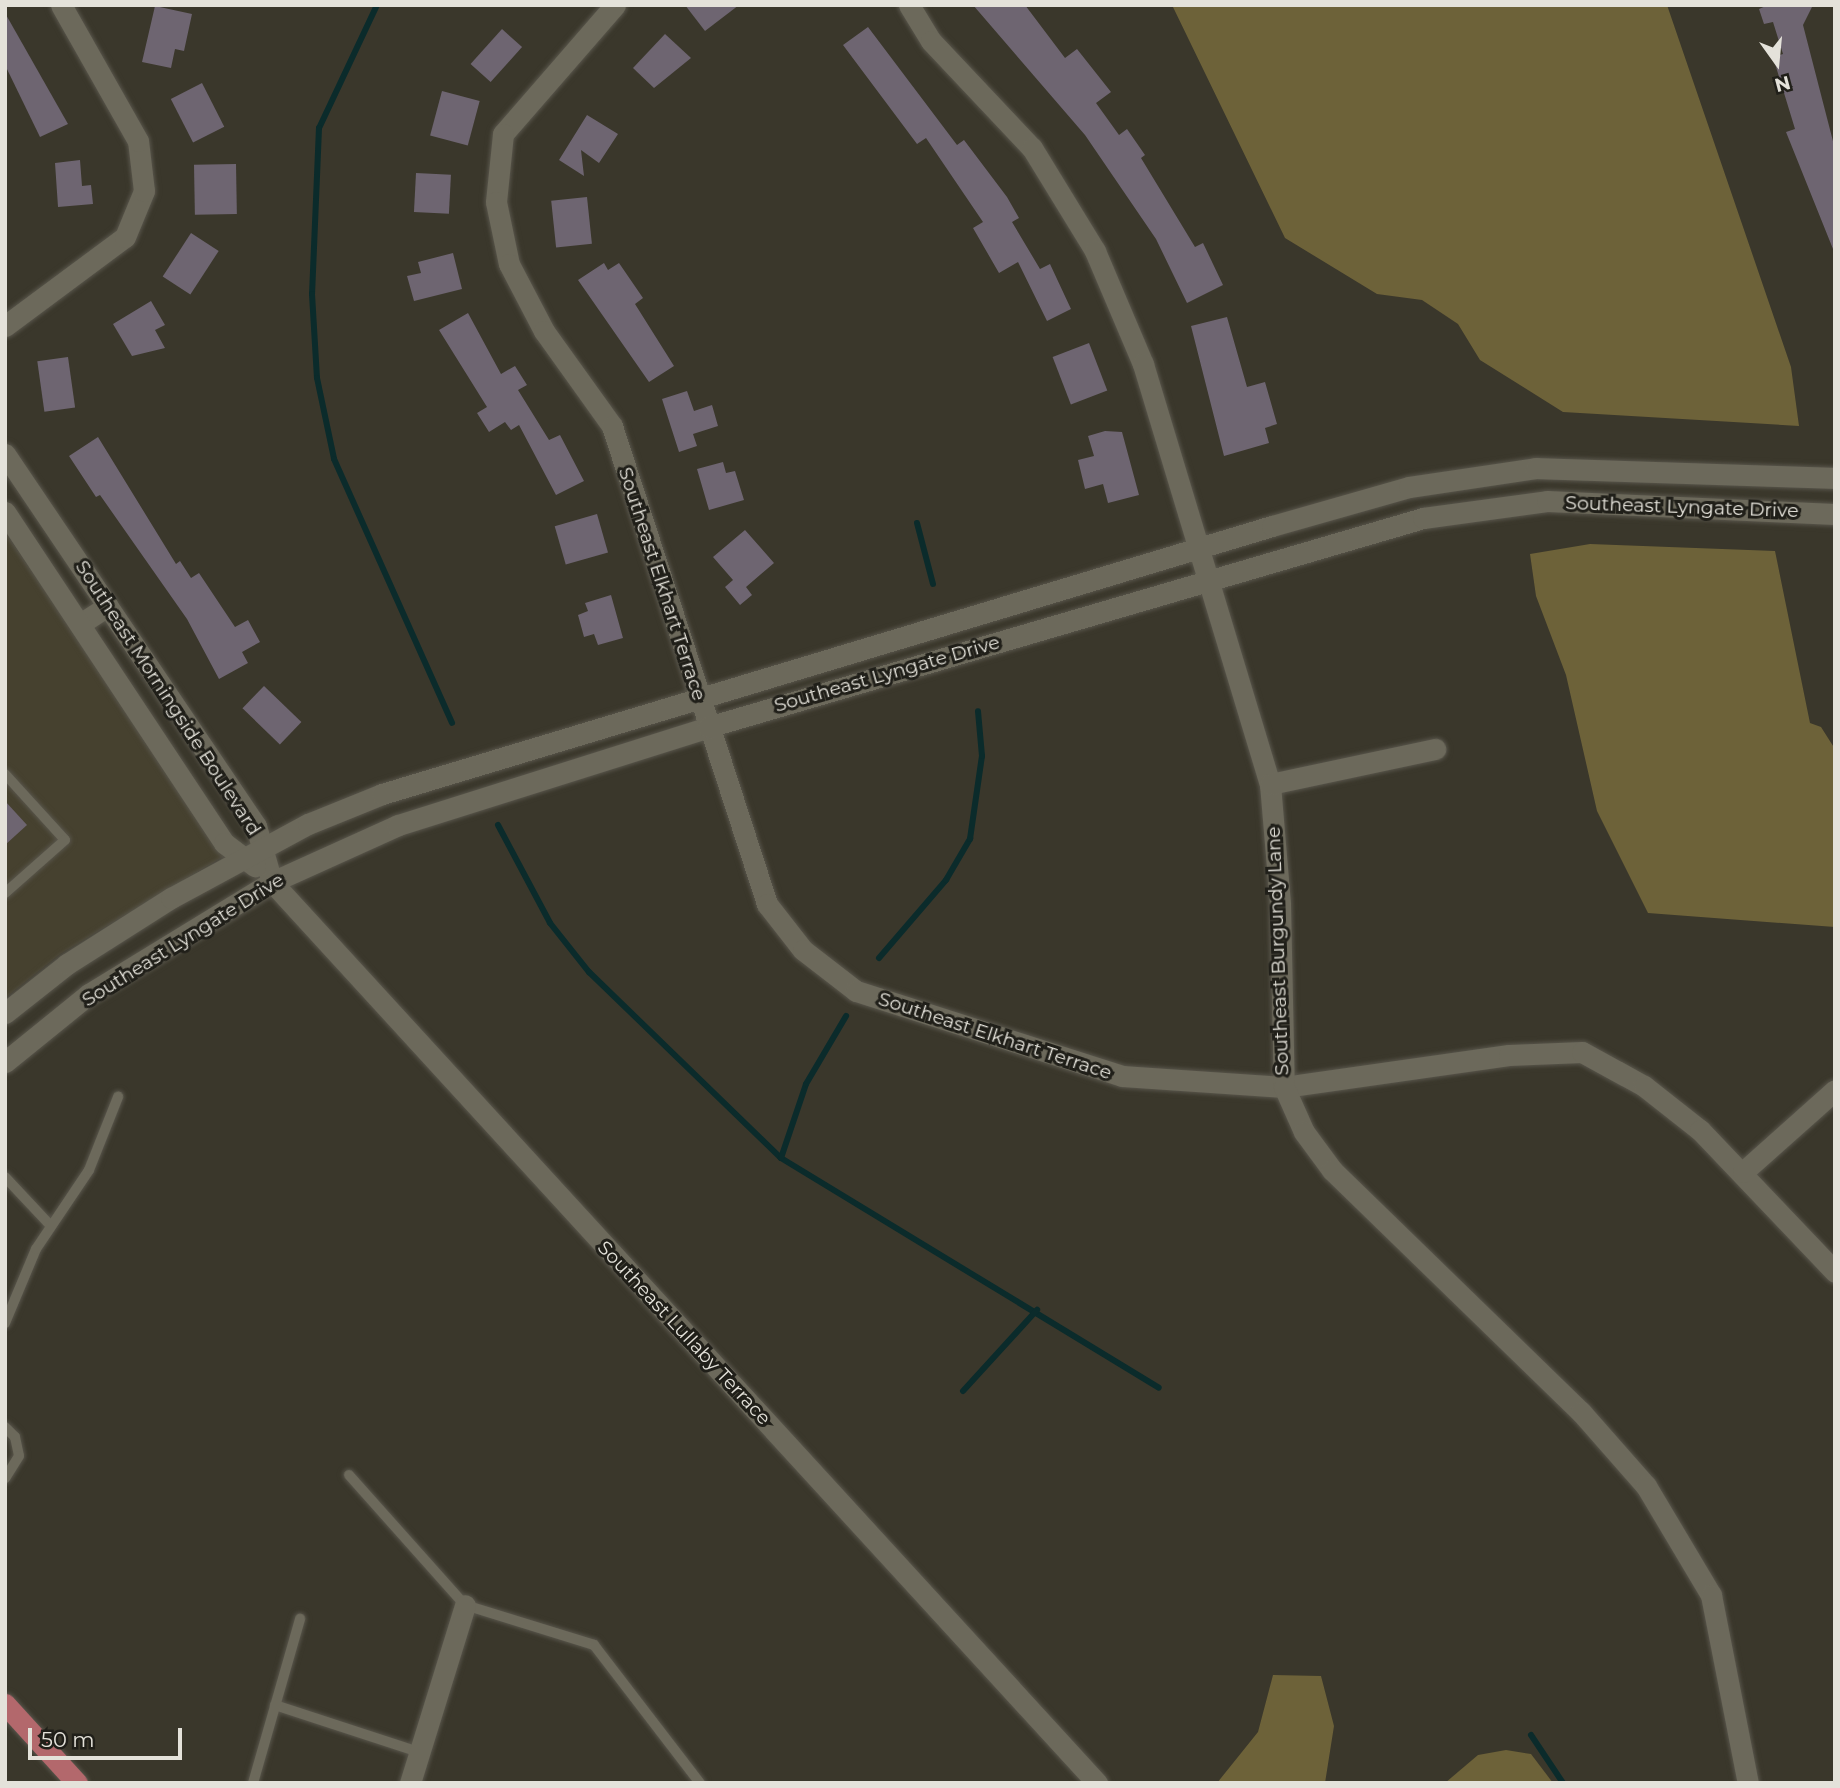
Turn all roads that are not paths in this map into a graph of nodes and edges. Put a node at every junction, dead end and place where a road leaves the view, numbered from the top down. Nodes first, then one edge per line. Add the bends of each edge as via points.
1 (61, 5) edge
2 (615, 5) edge
3 (909, 5) edge
4 (5, 326) edge
5 (5, 454) edge
6 (1835, 478) edge
7 (5, 512) edge
8 (1835, 514) edge
9 (1202, 546) junction
10 (1212, 578) junction
11 (108, 606) junction
12 (80, 624) junction
13 (699, 694) junction
14 (708, 727) junction
15 (1435, 748) dead end
16 (5, 774) edge
17 (1270, 784) junction
18 (255, 853) junction
19 (272, 882) junction
20 (5, 893) edge
21 (5, 1013) edge
22 (5, 1062) edge
23 (1284, 1087) junction
24 (1835, 1090) edge
25 (118, 1097) dead end
26 (1743, 1172) junction
27 (5, 1177) edge
28 (51, 1226) junction
29 (1835, 1272) edge
30 (5, 1323) edge
31 (5, 1427) edge
32 (349, 1475) dead end
33 (5, 1478) edge
34 (465, 1605) junction
35 (300, 1619) dead end
36 (5, 1704) edge
37 (275, 1705) junction
38 (419, 1752) junction
39 (77, 1783) edge
40 (253, 1783) edge
41 (410, 1783) edge
42 (700, 1783) edge
43 (1097, 1783) edge
44 (1748, 1783) edge

1 - 4 street via 138,141 144,191 125,237
2 - 13 street, Southeast Elkhart Terrace via 503,134 496,202 509,264 544,331 611,426
3 - 9 street, Southeast Burgundy Lane via 931,41 1032,148 1096,251 1143,364
5 - 11 street, Southeast Morningside Boulevard
6 - 9 street, Southeast Lyngate Drive via 1536,468 1409,487
7 - 12 street, Southeast Morningside Boulevard
8 - 10 street, Southeast Lyngate Drive via 1547,501 1423,518
9 - 10 street, Southeast Burgundy Lane
9 - 13 street, Southeast Lyngate Drive
10 - 14 street, Southeast Lyngate Drive
10 - 17 street, Southeast Burgundy Lane
11 - 12 street
11 - 18 street, Southeast Morningside Boulevard
12 - 18 street, Southeast Morningside Boulevard via 224,843
13 - 14 street, Southeast Elkhart Terrace
13 - 18 street, Southeast Lyngate Drive via 382,794
14 - 19 street, Southeast Lyngate Drive via 398,825
14 - 23 street, Southeast Elkhart Terrace via 767,904 803,950 856,991 1122,1076
15 - 17 street
16 - 20 lane via 65,840
17 - 23 street, Southeast Burgundy Lane
18 - 19 street, Southeast Morningside Boulevard
18 - 21 street, Southeast Lyngate Drive via 66,964
19 - 22 street, Southeast Lyngate Drive via 89,995
19 - 43 street, Southeast Lullaby Terrace
23 - 26 street, Southeast Elkhart Terrace via 1509,1055 1582,1052 1644,1086
23 - 44 street, Southeast Burgundy Lane via 1332,1170 1581,1412 1646,1486 1711,1595
24 - 26 street
25 - 28 lane via 89,1170
26 - 29 street, Southeast Elkhart Terrace
27 - 28 lane
28 - 30 lane
31 - 33 lane via 15,1437 19,1456
32 - 34 lane
34 - 38 street
34 - 42 lane via 594,1645
35 - 37 lane
36 - 39 main road
37 - 38 lane
37 - 40 lane
38 - 41 street

